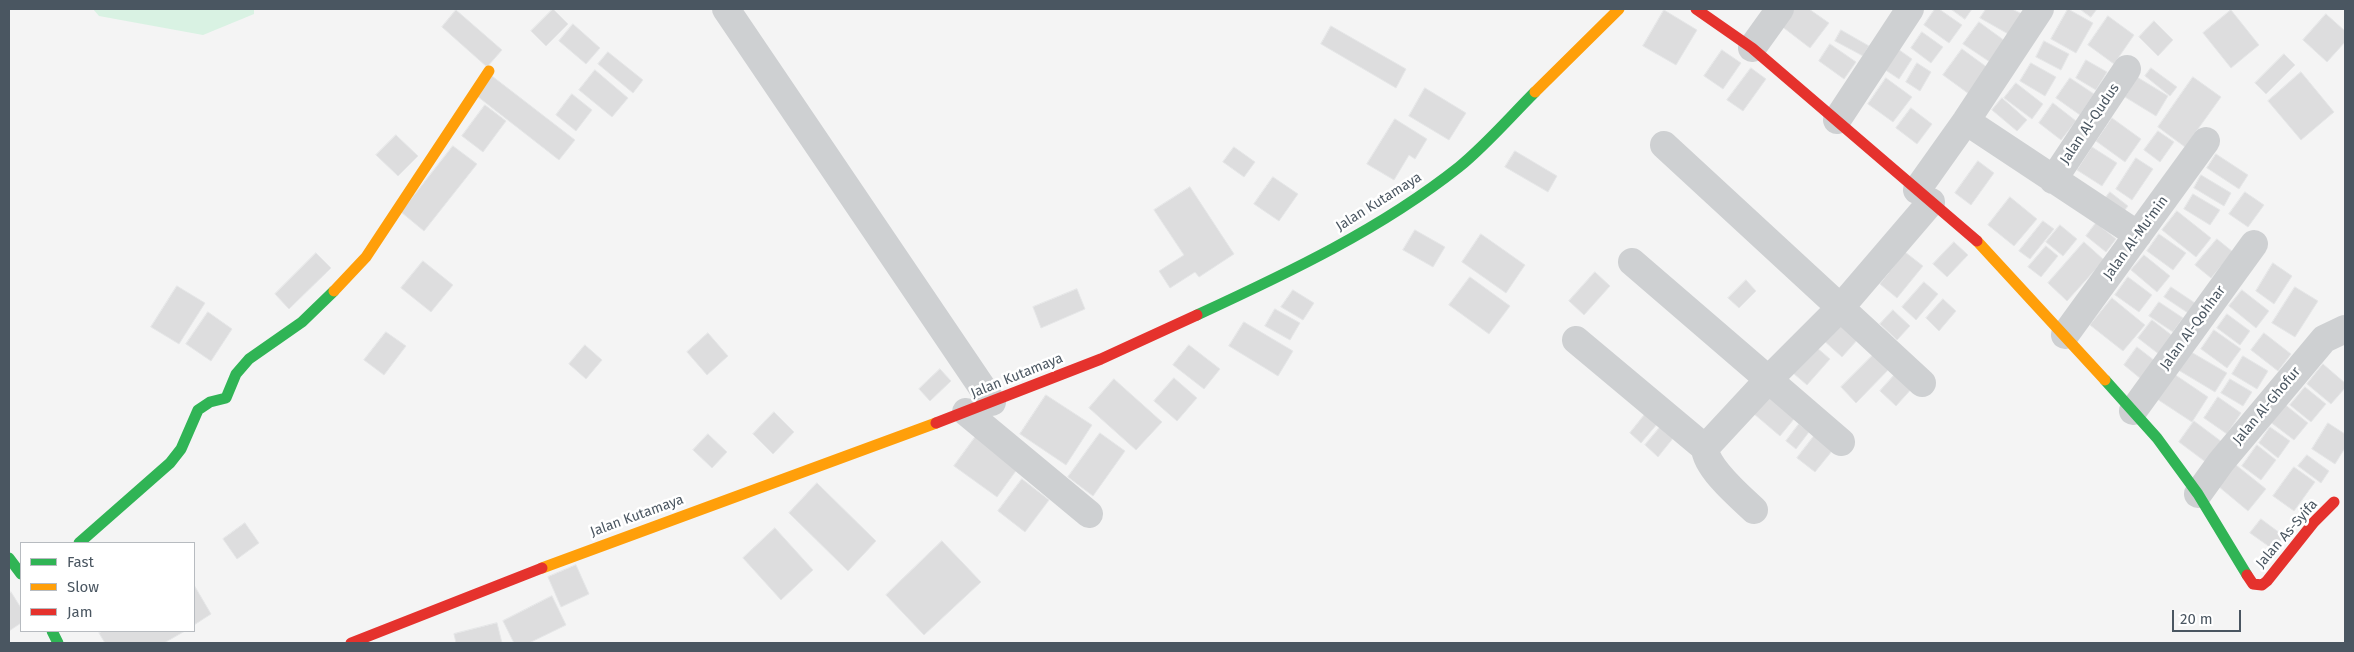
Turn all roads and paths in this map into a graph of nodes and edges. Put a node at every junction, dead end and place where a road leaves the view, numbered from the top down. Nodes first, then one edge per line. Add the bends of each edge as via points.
1 (726, 9) edge
2 (1620, 9) edge
3 (1696, 9) edge
4 (1780, 9) edge
5 (1910, 9) edge
6 (2040, 9) edge
7 (1752, 48) junction
8 (2127, 69) dead end
9 (488, 71) dead end
10 (1837, 120) junction
11 (1966, 121) junction
12 (2206, 141) dead end
13 (1664, 145) dead end
14 (2053, 180) junction
15 (1924, 196) junction
16 (2138, 235) junction
17 (2254, 244) dead end
18 (1632, 262) dead end
19 (1841, 307) junction
20 (2345, 329) edge
21 (2065, 334) junction
22 (1576, 340) dead end
23 (1769, 379) junction
24 (1922, 383) dead end
25 (992, 402) junction
26 (2133, 411) junction
27 (966, 412) junction
28 (1841, 442) dead end
29 (1705, 448) junction
30 (2198, 494) junction
31 (2334, 502) dead end
32 (1754, 510) dead end
33 (1089, 514) dead end
34 (80, 542) edge
35 (9, 558) edge
36 (20, 573) edge
37 (351, 643) edge

1 - 25 street
2 - 25 street, Jalan Kutamaya via 1460,166 1410,203 1253,289 1101,359
3 - 7 street
4 - 7 street
5 - 10 street
6 - 11 street
7 - 10 street
8 - 14 street, Jalan Al-Qudus
9 - 34 street via 352,273 302,322 249,359 236,374 226,398 210,402 198,410 181,449 170,464
10 - 15 street
11 - 14 street
11 - 15 street
12 - 16 street, Jalan Al-Mu'min
13 - 19 street
14 - 16 street
15 - 19 street
15 - 21 street via 1971,234
16 - 21 street, Jalan Al-Mu'min
17 - 26 street, Jalan Al-Qohhar
18 - 23 street
19 - 23 street
19 - 24 street
20 - 30 street, Jalan Al-Ghofur via 2324,339 2220,462
21 - 26 street
22 - 29 street
23 - 28 street
23 - 29 street
25 - 27 street, Jalan Kutamaya
26 - 30 street
27 - 33 street
27 - 37 street, Jalan Kutamaya via 533,571
29 - 32 street via 1705,457
30 - 31 street, Jalan As-Syifa via 2252,584 2262,585
35 - 36 street

